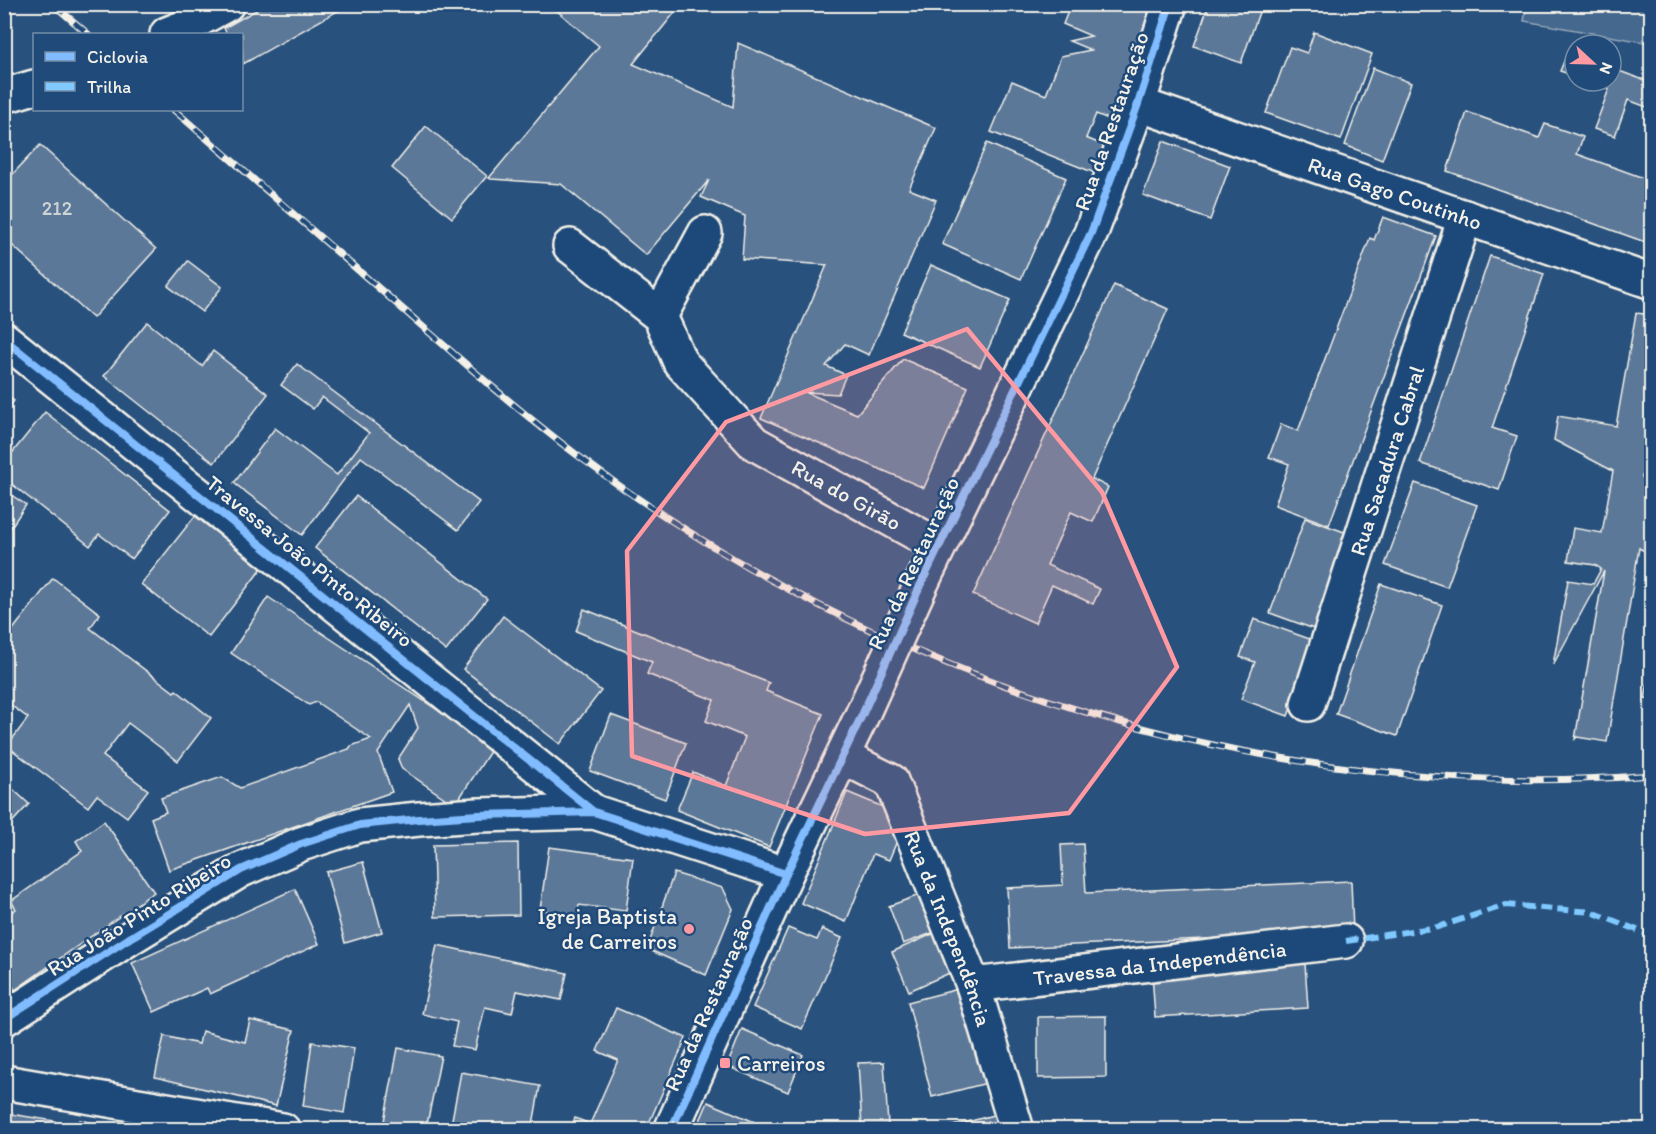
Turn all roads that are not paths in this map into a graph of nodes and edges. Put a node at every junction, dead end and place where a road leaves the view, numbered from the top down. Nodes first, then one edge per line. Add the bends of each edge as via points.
1 (227, 4) edge
2 (1170, 4) edge
3 (177, 30) edge
4 (1138, 104) junction
5 (1465, 218) junction
6 (705, 234) dead end
7 (570, 246) dead end
8 (1652, 282) edge
9 (660, 316) junction
10 (4, 339) edge
11 (939, 546) junction
12 (1308, 704) dead end
13 (843, 757) junction
14 (594, 812) junction
15 (786, 874) junction
16 (1346, 941) dead end
17 (973, 985) junction
18 (4, 1019) edge
19 (4, 1082) edge
20 (283, 1130) edge
21 (671, 1130) edge
22 (1017, 1130) edge

1 - 3 street
2 - 4 street, Rua da Restauração
4 - 5 street, Rua Gago Coutinho
4 - 11 street, Rua da Restauração via 1091,233
5 - 8 street, Rua Gago Coutinho
5 - 12 street, Rua Sacadura Cabral
6 - 9 street
7 - 9 street
9 - 11 street, Rua do Girão via 681,362 754,442
10 - 14 street, Travessa João Pinto Ribeiro
11 - 13 street, Rua da Restauração, bridge
13 - 15 street, Rua da Restauração
13 - 17 street, Rua da Independência via 891,781
14 - 15 street, Rua João Pinto Ribeiro
14 - 18 street, Rua João Pinto Ribeiro via 430,818 360,825 301,844 241,870
15 - 21 street, Rua da Restauração
16 - 17 street, Travessa da Independência
17 - 22 street, Rua da Independência
19 - 20 street

